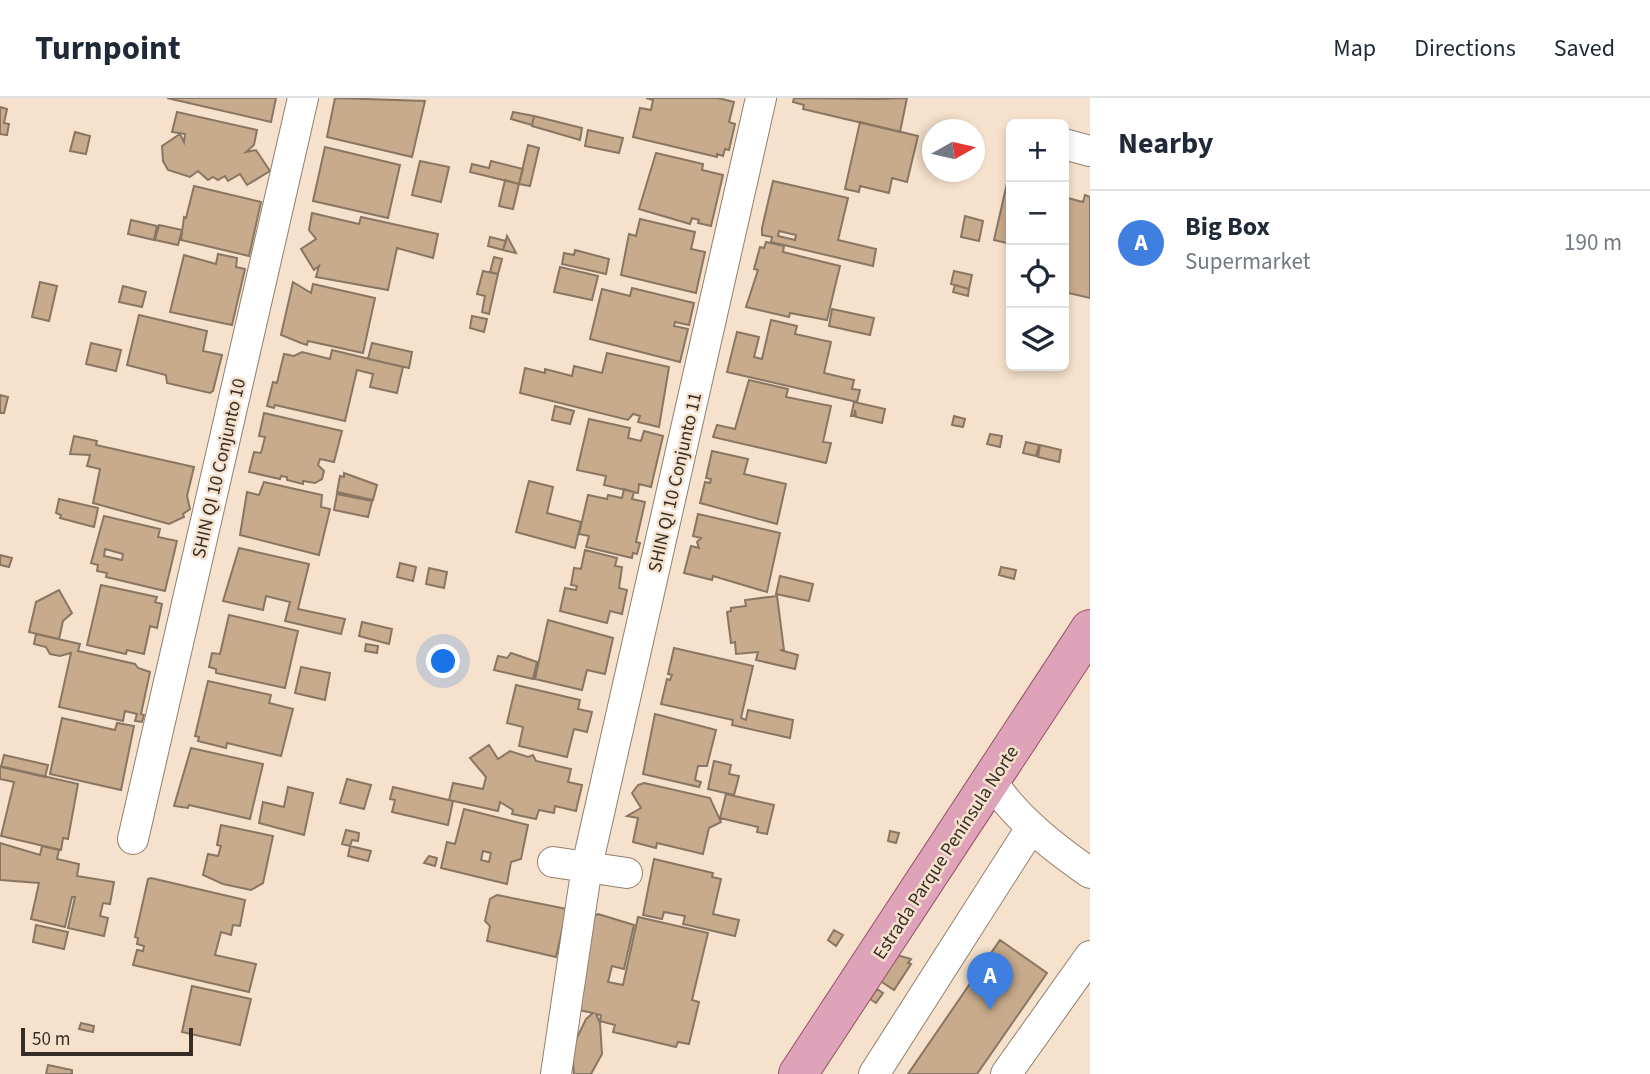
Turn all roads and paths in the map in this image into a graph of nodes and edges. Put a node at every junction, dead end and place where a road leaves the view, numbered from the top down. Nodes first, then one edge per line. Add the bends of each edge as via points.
1 (303, 98) edge
2 (761, 98) edge
3 (1069, 145) edge
4 (1090, 151) edge
5 (1090, 629) edge
6 (992, 782) junction
7 (1031, 828) junction
8 (133, 839) dead end
9 (553, 862) dead end
10 (587, 866) junction
11 (627, 873) dead end
12 (1090, 873) edge
13 (1090, 956) edge
14 (555, 1074) edge
15 (798, 1074) edge
16 (874, 1074) edge
17 (1006, 1074) edge

1 - 8 street, SHIN QI 10 Conjunto 10
2 - 10 street, SHIN QI 10 Conjunto 11
3 - 4 street
5 - 6 main road, Estrada Parque Península Norte
6 - 7 street
6 - 15 main road, Estrada Parque Península Norte
7 - 12 street
7 - 16 street
9 - 10 street
10 - 11 street
10 - 14 street, SHIN QI 10 Conjunto 11
13 - 17 street

